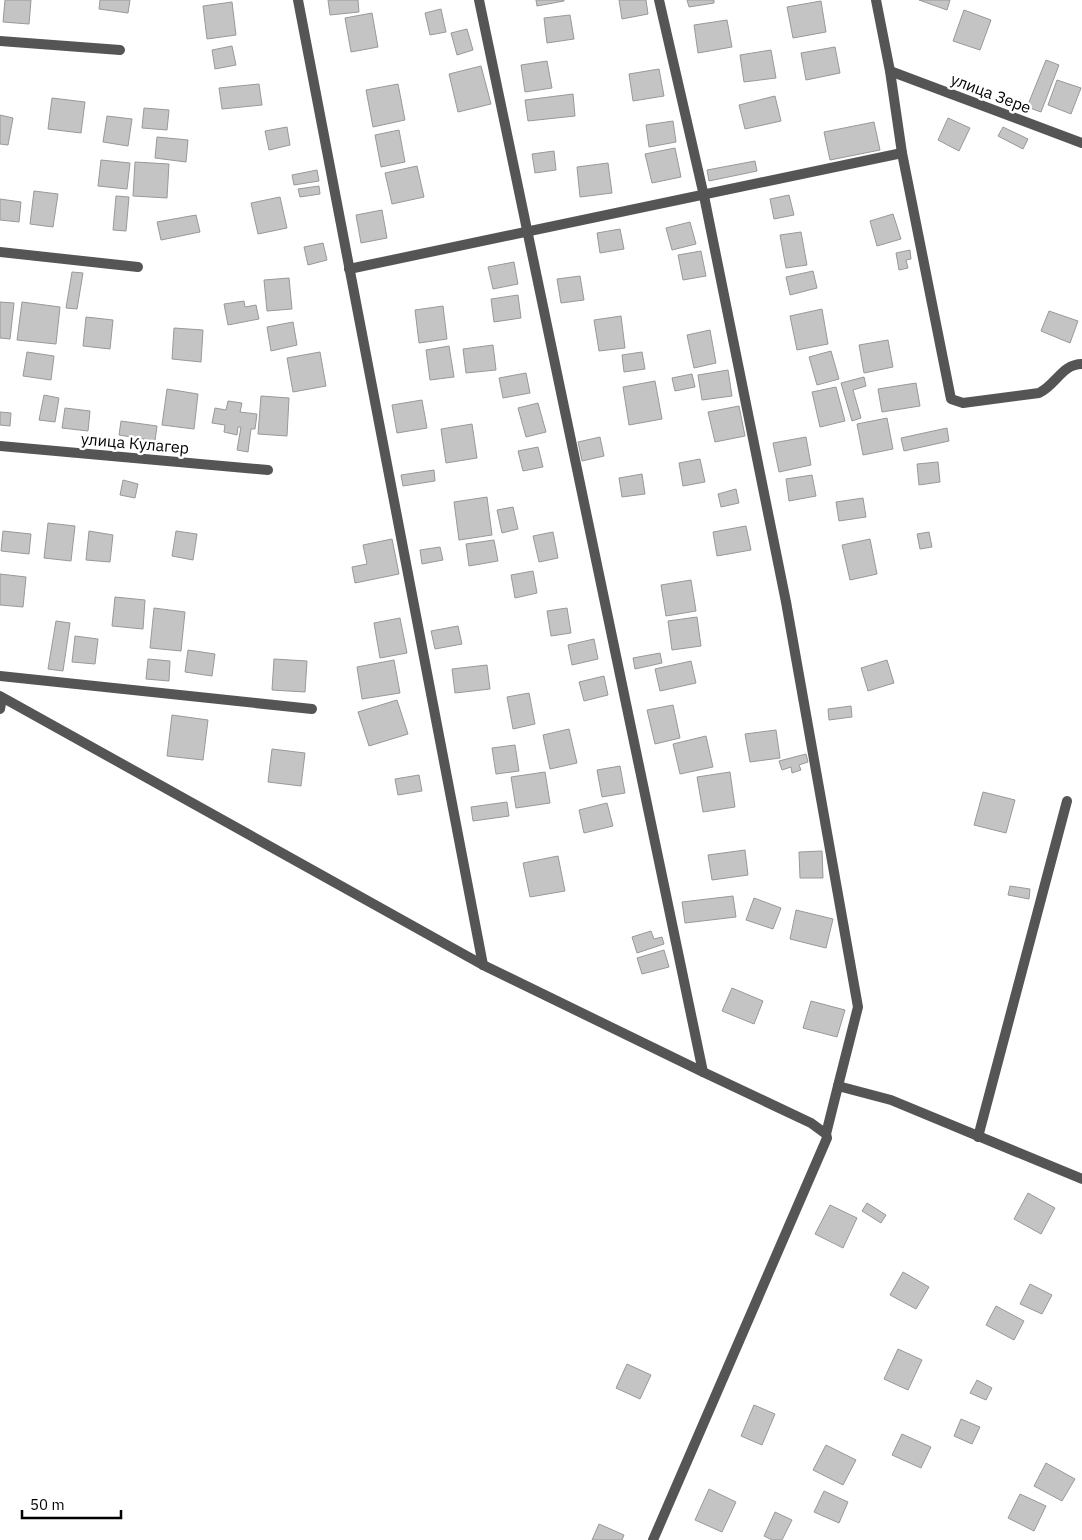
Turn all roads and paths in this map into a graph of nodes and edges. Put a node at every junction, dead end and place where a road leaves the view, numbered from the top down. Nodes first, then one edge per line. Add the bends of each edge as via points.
1 (298, 0) edge
2 (479, 0) edge
3 (659, 0) edge
4 (876, 0) edge
5 (0, 41) edge
6 (120, 50) dead end
7 (890, 71) junction
8 (1082, 143) edge
9 (902, 153) junction
10 (704, 196) junction
11 (528, 232) junction
12 (0, 252) edge
13 (138, 267) dead end
14 (349, 269) junction
15 (1082, 364) edge
16 (0, 446) edge
17 (268, 470) dead end
18 (0, 676) edge
19 (1, 697) edge
20 (0, 709) edge
21 (312, 709) dead end
22 (1067, 801) dead end
23 (483, 965) junction
24 (703, 1072) junction
25 (838, 1086) junction
26 (826, 1134) junction
27 (978, 1137) junction
28 (1082, 1180) edge
29 (653, 1540) edge

1 - 14 street
2 - 11 street
3 - 10 street
4 - 7 street
5 - 6 street
7 - 8 street, улица Зере
7 - 9 street
9 - 10 street
9 - 15 street via 951,399 963,403 1039,393 1050,388 1065,369 1073,364
10 - 11 street
10 - 25 street via 786,602 858,1007
11 - 14 street
11 - 24 street
12 - 13 street
14 - 23 street
16 - 17 street, улица Кулагер
18 - 21 street
19 - 20 street
19 - 23 street
22 - 27 street
23 - 24 street
24 - 26 street via 811,1123
25 - 26 street
25 - 27 street via 891,1100
26 - 29 street
27 - 28 street

